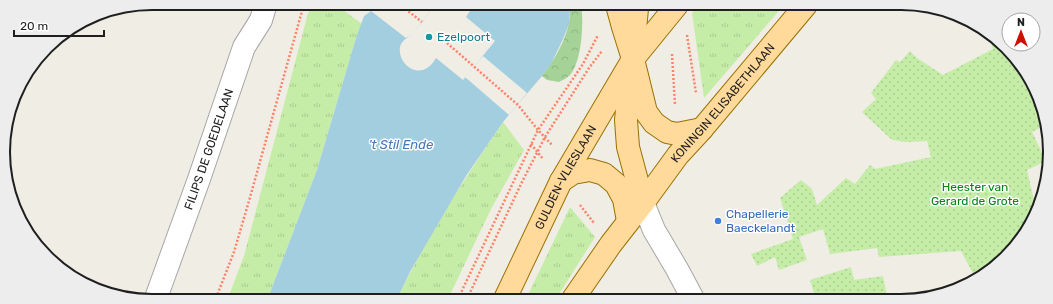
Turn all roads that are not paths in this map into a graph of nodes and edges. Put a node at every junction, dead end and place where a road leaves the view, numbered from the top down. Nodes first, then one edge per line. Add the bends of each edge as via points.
1 (264, 10) edge
2 (619, 10) edge
3 (637, 10) edge
4 (673, 10) edge
5 (802, 10) edge
6 (633, 58) junction
7 (702, 129) junction
8 (561, 181) junction
9 (643, 203) junction
10 (628, 221) junction
11 (157, 294) edge
12 (508, 294) edge
13 (576, 294) edge
14 (690, 294) edge

1 - 11 street, FILIPS DE GOEDELAAN via 261,20 244,47
2 - 6 main road
3 - 6 main road
4 - 6 main road
5 - 7 main road, KONINGIN ELISABETHLAAN
6 - 7 main road via 646,112 654,123 667,132 677,134
6 - 8 main road, GULDEN-VLIESLAAN
6 - 9 main road via 626,120 628,147
7 - 9 main road, KONINGIN ELISABETHLAAN via 678,155
8 - 10 main road via 573,173 590,170 604,174 616,184 624,199
8 - 12 main road, GULDEN-VLIESLAAN
9 - 10 main road
9 - 14 street via 654,230
10 - 13 main road

